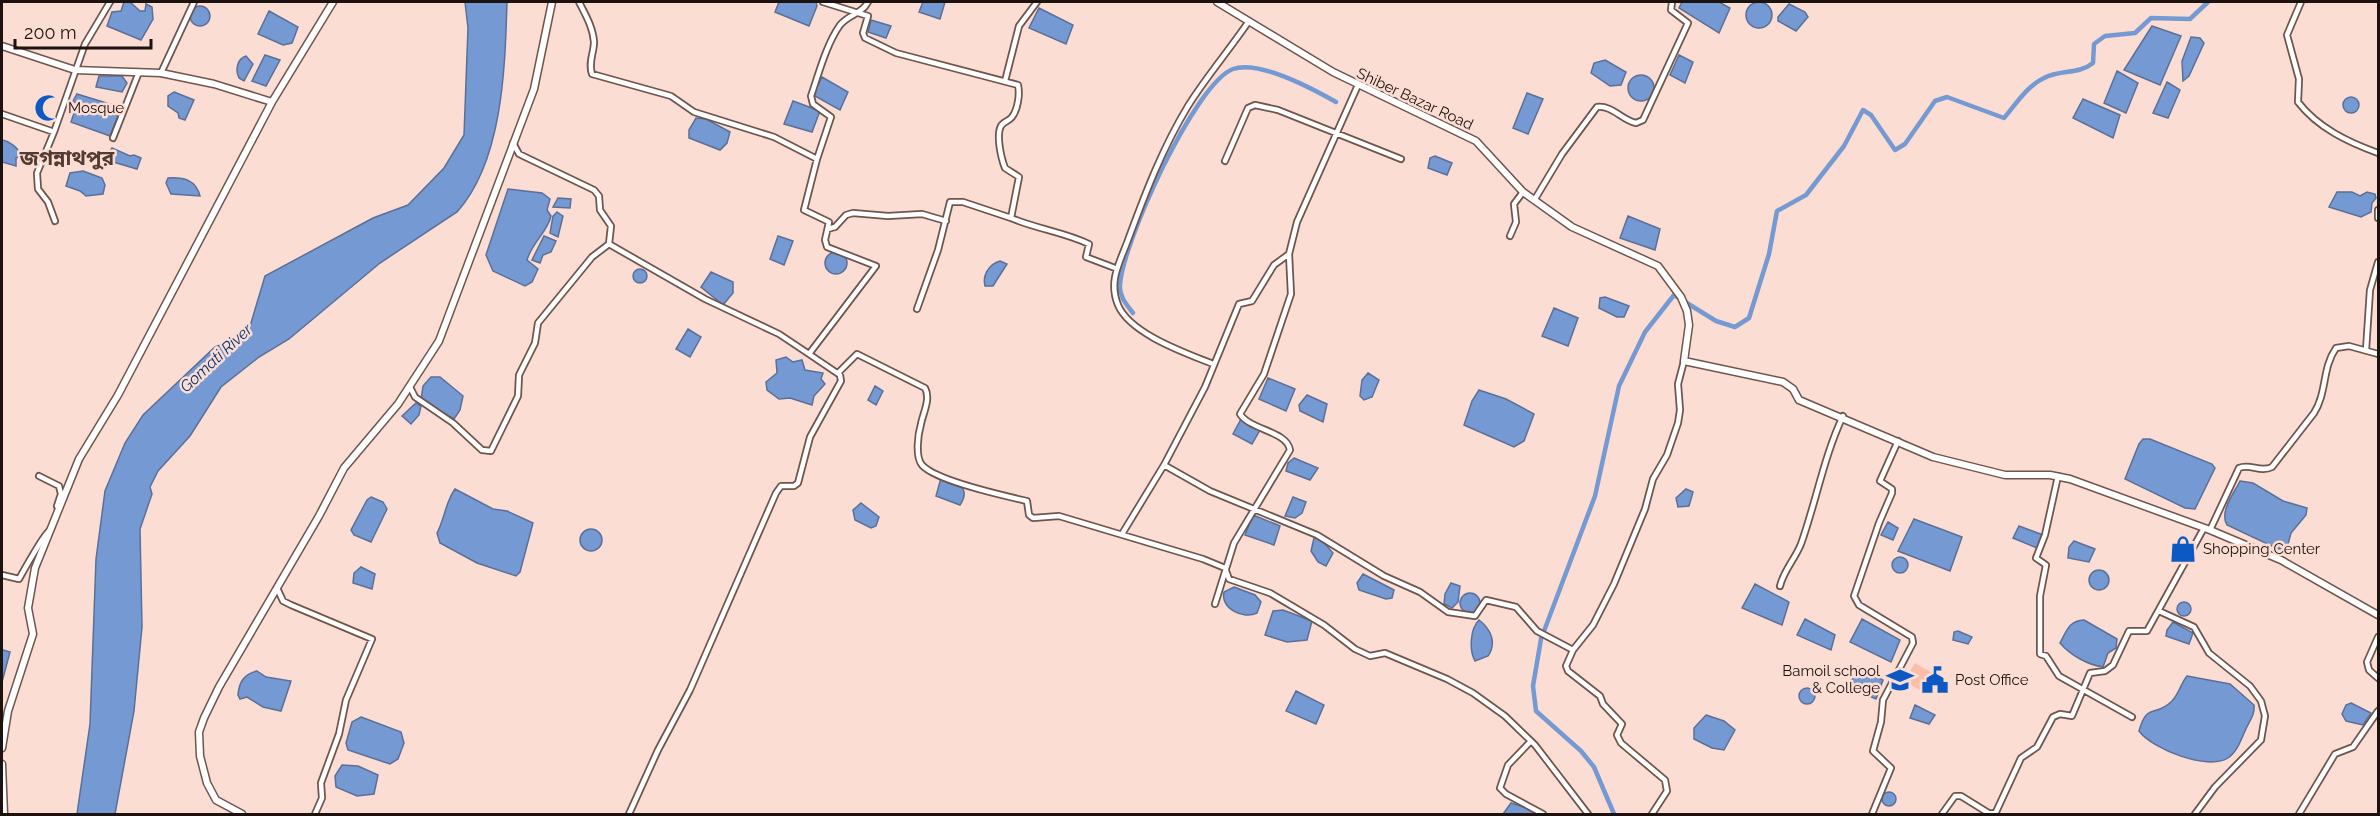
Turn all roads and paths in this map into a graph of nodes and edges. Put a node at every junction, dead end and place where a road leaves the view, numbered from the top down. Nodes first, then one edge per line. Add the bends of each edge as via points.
1 (110, 2) edge
2 (195, 2) edge
3 (333, 2) edge
4 (552, 2) edge
5 (579, 2) edge
6 (823, 2) edge
7 (868, 2) edge
8 (1037, 2) edge
9 (1217, 2) edge
10 (1672, 2) edge
11 (2301, 2) edge
12 (861, 12) junction
13 (1250, 21) junction
14 (2, 46) edge
15 (75, 70) junction
16 (139, 72) junction
17 (161, 73) junction
18 (1005, 81) junction
19 (1358, 85) junction
20 (272, 102) junction
21 (2, 114) edge
22 (54, 132) junction
23 (1338, 134) junction
24 (113, 138) dead end
25 (512, 141) junction
26 (2379, 153) edge
27 (818, 159) junction
28 (1401, 159) dead end
29 (1225, 161) dead end
30 (1523, 192) junction
31 (1535, 199) junction
32 (2379, 210) edge
33 (1011, 218) junction
34 (2379, 218) edge
35 (55, 221) dead end
36 (946, 221) junction
37 (828, 229) junction
38 (1510, 236) dead end
39 (609, 244) junction
40 (1289, 254) junction
41 (2379, 262) edge
42 (1115, 268) junction
43 (917, 309) dead end
44 (2366, 350) junction
45 (809, 354) junction
46 (2379, 354) edge
47 (1683, 361) junction
48 (1213, 364) junction
49 (838, 373) junction
50 (410, 387) junction
51 (1843, 416) junction
52 (1898, 441) junction
53 (1164, 465) junction
54 (39, 476) dead end
55 (2058, 476) junction
56 (1256, 508) junction
57 (2207, 529) junction
58 (49, 531) junction
59 (1122, 534) junction
60 (1225, 568) junction
61 (2, 575) edge
62 (277, 585) junction
63 (1780, 586) dead end
64 (1215, 604) dead end
65 (2159, 611) junction
66 (2379, 615) edge
67 (2379, 637) edge
68 (1573, 650) junction
69 (2379, 678) edge
70 (2085, 690) junction
71 (2379, 711) edge
72 (2132, 717) dead end
73 (3, 735) edge
74 (1531, 741) junction
75 (2, 748) edge
76 (2, 764) edge
77 (2, 782) edge
78 (4, 814) edge
79 (242, 814) edge
80 (315, 814) edge
81 (629, 814) edge
82 (1543, 814) edge
83 (1588, 814) edge
84 (1652, 814) edge
85 (1872, 814) edge
86 (1942, 814) edge
87 (2195, 814) edge
88 (2299, 814) edge

1 - 15 street via 90,32
2 - 17 street
3 - 20 street
4 - 25 street via 534,89
5 - 27 street via 594,43 592,74 671,96 694,112 774,136
6 - 12 street
7 - 12 street
8 - 18 street via 1019,26
9 - 13 street, Shiber Bazar Road
10 - 31 street via 1671,10 1688,23 1643,120 1630,122 1606,107 1597,107
11 - 26 street via 2286,35 2299,79 2298,102 2337,136
12 - 18 street via 869,18 864,36 877,44 896,53
12 - 27 street via 851,15 839,27 810,96 813,104 831,117
13 - 19 street, Shiber Bazar Road
13 - 42 street via 1189,104 1169,140
14 - 15 street
15 - 16 street
15 - 22 street
16 - 17 street
16 - 24 street
17 - 20 street
18 - 33 street via 1019,89 1015,111 999,133 1005,168 1019,177
19 - 23 street
19 - 30 street, Shiber Bazar Road via 1476,141
20 - 58 street via 118,395 85,445
21 - 22 street
22 - 35 street via 36,180
23 - 28 street
23 - 29 street via 1278,110 1251,106
23 - 40 street via 1297,222
25 - 39 street via 519,154 597,193 600,210 611,226
25 - 50 street via 439,341
27 - 37 street via 804,210 826,219
30 - 31 street, Shiber Bazar Road
30 - 38 street via 1514,204 1516,222
31 - 47 street, Shiber Bazar Road via 1572,227 1662,269 1685,304 1689,319
32 - 34 street
33 - 36 street via 955,200 948,207
33 - 42 street via 1089,244 1086,257
36 - 37 street via 922,214 853,213
36 - 43 street
37 - 45 street via 827,247 876,268
39 - 45 street via 705,299 779,334
39 - 50 street via 592,256 538,323 535,343 519,375 518,396 491,451 482,450 453,423 415,397
40 - 48 street via 1271,269 1252,301 1239,304
40 - 56 street via 1291,294 1259,384 1240,414 1290,447
41 - 44 street via 2370,290
42 - 48 street via 1118,307 1140,330
44 - 46 street
44 - 57 street via 2336,348 2314,413 2272,467 2262,471 2239,468
45 - 49 street
47 - 51 street via 1783,382 1799,400
47 - 68 street via 1677,384 1678,423 1667,455 1653,479 1614,584 1593,625
48 - 53 street
49 - 59 street via 857,354 925,388 919,458 925,468 1027,501 1033,518 1059,516
49 - 81 street via 842,381 810,437 798,483 781,486 776,493 690,690
50 - 62 street via 344,468
51 - 52 street
51 - 63 street via 1801,542
52 - 55 street via 1933,457 1988,472
52 - 85 street via 1880,482 1892,493 1854,596 1859,605 1912,637 1913,643 1881,706 1873,751 1891,768
53 - 56 street via 1210,491
53 - 59 street
54 - 58 street via 61,490
55 - 57 street
55 - 70 street via 2036,558 2046,566 2040,597 2040,654 2046,656 2059,676
56 - 60 street via 1234,543
56 - 68 street via 1321,537 1448,612 1475,616 1483,601 1489,600 1516,608 1537,631
57 - 65 street
57 - 66 street via 2281,560
58 - 61 street via 19,579
58 - 73 street via 29,589 33,634
59 - 60 street
60 - 64 street
60 - 74 street via 1229,579 1270,594 1324,625 1355,649 1370,656 1385,653 1448,679 1504,716
62 - 79 street via 219,687 199,732 207,783 216,800
62 - 80 street via 280,596 291,605 372,639 346,700
65 - 70 street via 2146,633 2129,632 2113,665 2090,673
65 - 87 street via 2194,627 2209,653 2252,689 2265,716 2264,733 2257,746 2215,787
67 - 69 street via 2367,662
68 - 84 street via 1566,666 1568,671 1600,696 1608,710 1619,718 1622,724 1617,735 1621,743 1665,780 1667,790
70 - 72 street
70 - 86 street via 2072,716 2053,717 2037,747 2021,758 1996,812 1990,814 1961,796 1954,796
71 - 88 street via 2353,747 2335,754
73 - 75 street
74 - 82 street via 1508,765 1500,788
74 - 83 street
76 - 77 street
77 - 78 street

